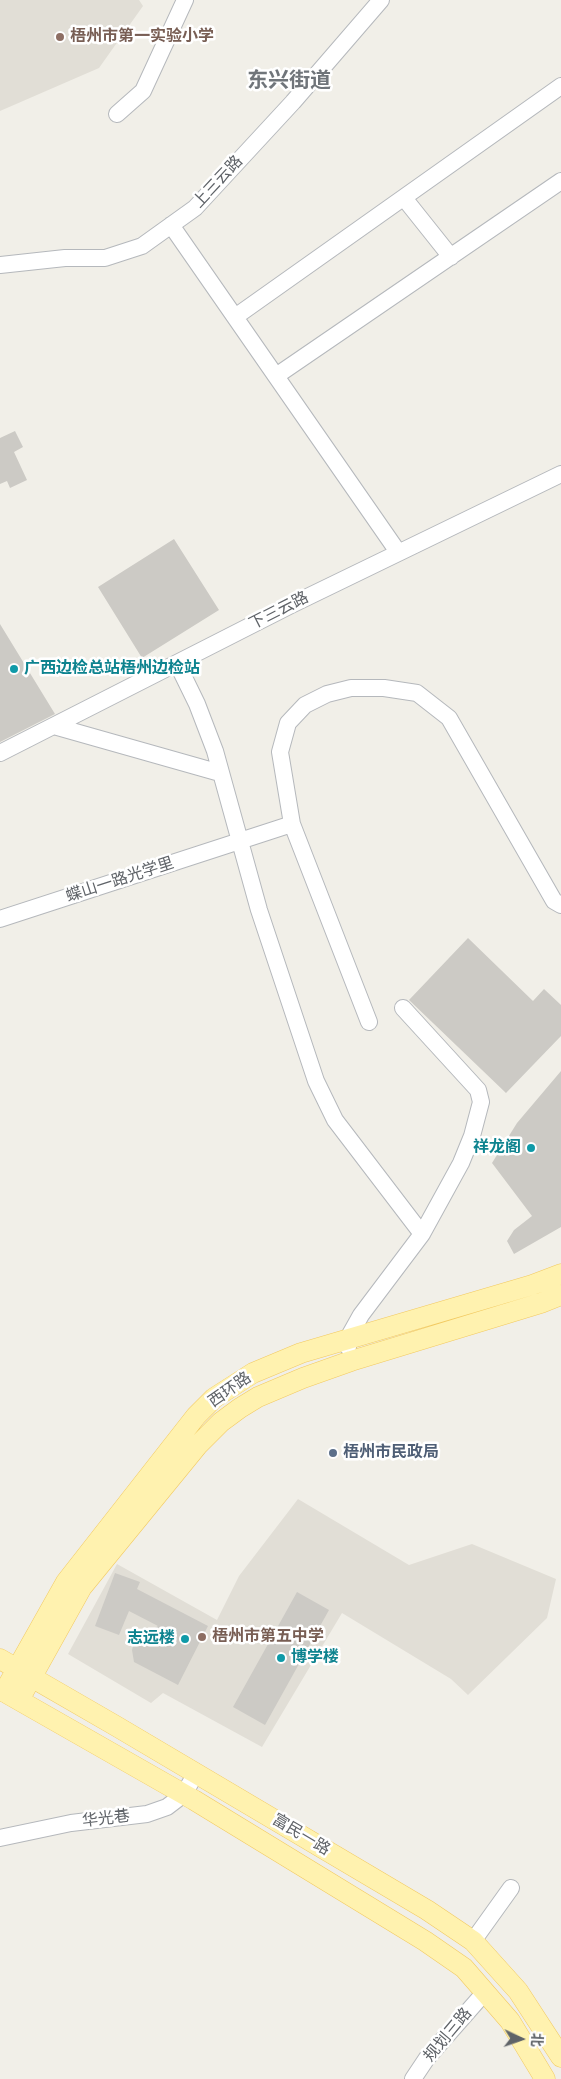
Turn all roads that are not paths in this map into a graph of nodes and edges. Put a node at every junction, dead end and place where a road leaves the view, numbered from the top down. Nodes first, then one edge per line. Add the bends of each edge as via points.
1 (185, 0) edge
2 (381, 0) edge
3 (561, 86) edge
4 (117, 114) dead end
5 (561, 181) edge
6 (404, 198) junction
7 (172, 225) junction
8 (451, 257) junction
9 (0, 265) edge
10 (235, 317) junction
11 (276, 376) junction
12 (561, 474) edge
13 (398, 552) junction
14 (176, 663) junction
15 (54, 726) junction
16 (0, 753) edge
17 (220, 773) junction
18 (292, 824) junction
19 (240, 841) junction
20 (561, 905) edge
21 (0, 919) edge
22 (403, 1008) dead end
23 (369, 1022) dead end
24 (422, 1234) junction
25 (561, 1274) edge
26 (561, 1295) edge
27 (347, 1340) junction
28 (351, 1361) junction
29 (16, 1668) edge
30 (8, 1694) edge
31 (196, 1773) junction
32 (184, 1794) junction
33 (0, 1838) edge
34 (511, 1888) dead end
35 (473, 1940) junction
36 (485, 1992) junction
37 (561, 2058) edge
38 (413, 2079) edge
39 (544, 2079) edge

1 - 4 street via 143,91
2 - 7 street, 上三云路 via 195,208
3 - 6 street
5 - 8 street
6 - 8 street
6 - 10 street
7 - 9 street, 上三云路 via 142,246 105,258 65,258
7 - 10 street
8 - 11 street
10 - 11 street
11 - 13 street
12 - 13 street, 下三云路
13 - 14 street, 下三云路
14 - 15 street, 下三云路
14 - 17 street via 197,704
15 - 16 street, 下三云路
15 - 17 street
17 - 19 street
18 - 19 street, 蝶山一路光学里
18 - 20 street via 280,752 288,723 305,705 327,694 351,688 384,688 417,694 449,718 554,901
18 - 23 street
19 - 21 street, 蝶山一路光学里
19 - 24 street via 259,910 316,1081 335,1120
22 - 24 street via 478,1090 480,1102 475,1127 461,1163
24 - 27 street via 361,1315
25 - 27 main road, 西环路
26 - 28 main road, 西环路 via 541,1304
27 - 28 street
27 - 29 main road, 西环路 via 301,1353 253,1373 214,1398 196,1416 66,1582
28 - 29 main road, 西环路 via 258,1397 221,1422 198,1445
29 - 30 main road
29 - 31 main road, 富民一路
30 - 32 main road, 富民一路
31 - 32 street, 华光巷
31 - 35 main road, 富民一路
32 - 33 street, 华光巷 via 168,1807 147,1814 71,1823
32 - 36 main road, 富民一路 via 425,1941 464,1968
34 - 35 street
35 - 37 main road, 富民一路 via 518,1991
36 - 38 street, 规划三路 via 432,2052
36 - 39 main road, 富民一路 via 510,2021

